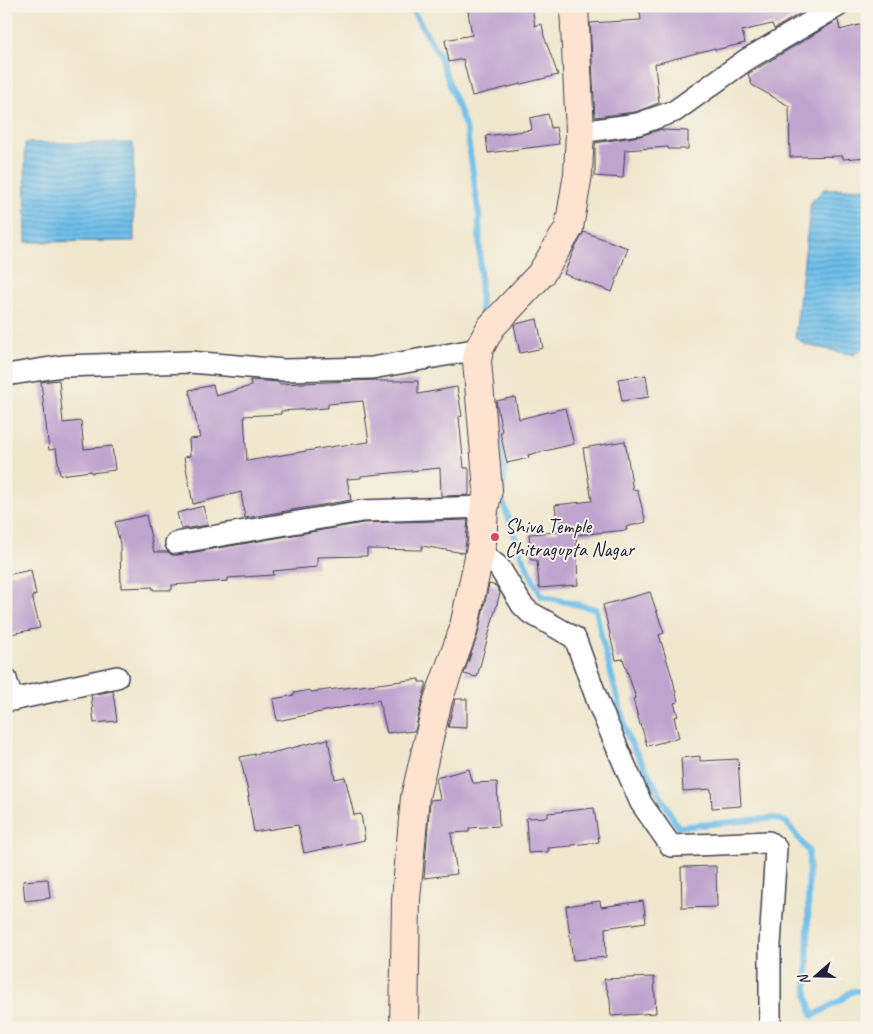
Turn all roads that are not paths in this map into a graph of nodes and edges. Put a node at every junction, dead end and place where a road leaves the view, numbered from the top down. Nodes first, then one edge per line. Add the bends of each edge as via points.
1 (574, 6) edge
2 (838, 6) edge
3 (580, 132) junction
4 (479, 349) junction
5 (6, 375) edge
6 (485, 507) junction
7 (176, 543) dead end
8 (480, 552) junction
9 (117, 677) dead end
10 (6, 679) edge
11 (404, 1028) edge
12 (770, 1028) edge

1 - 3 street
2 - 3 street via 746,60 675,111 638,124
3 - 4 street via 578,174 569,228 541,274 491,327
4 - 5 street via 372,368 284,370 190,362 63,366
4 - 6 street via 477,361 488,490
6 - 7 street via 362,511
6 - 8 street
8 - 11 street via 463,631 438,700 415,796 406,898
8 - 12 street via 499,566 522,605 575,638 599,705 641,803 671,846 768,842 776,848 770,945
9 - 10 street via 12,700

